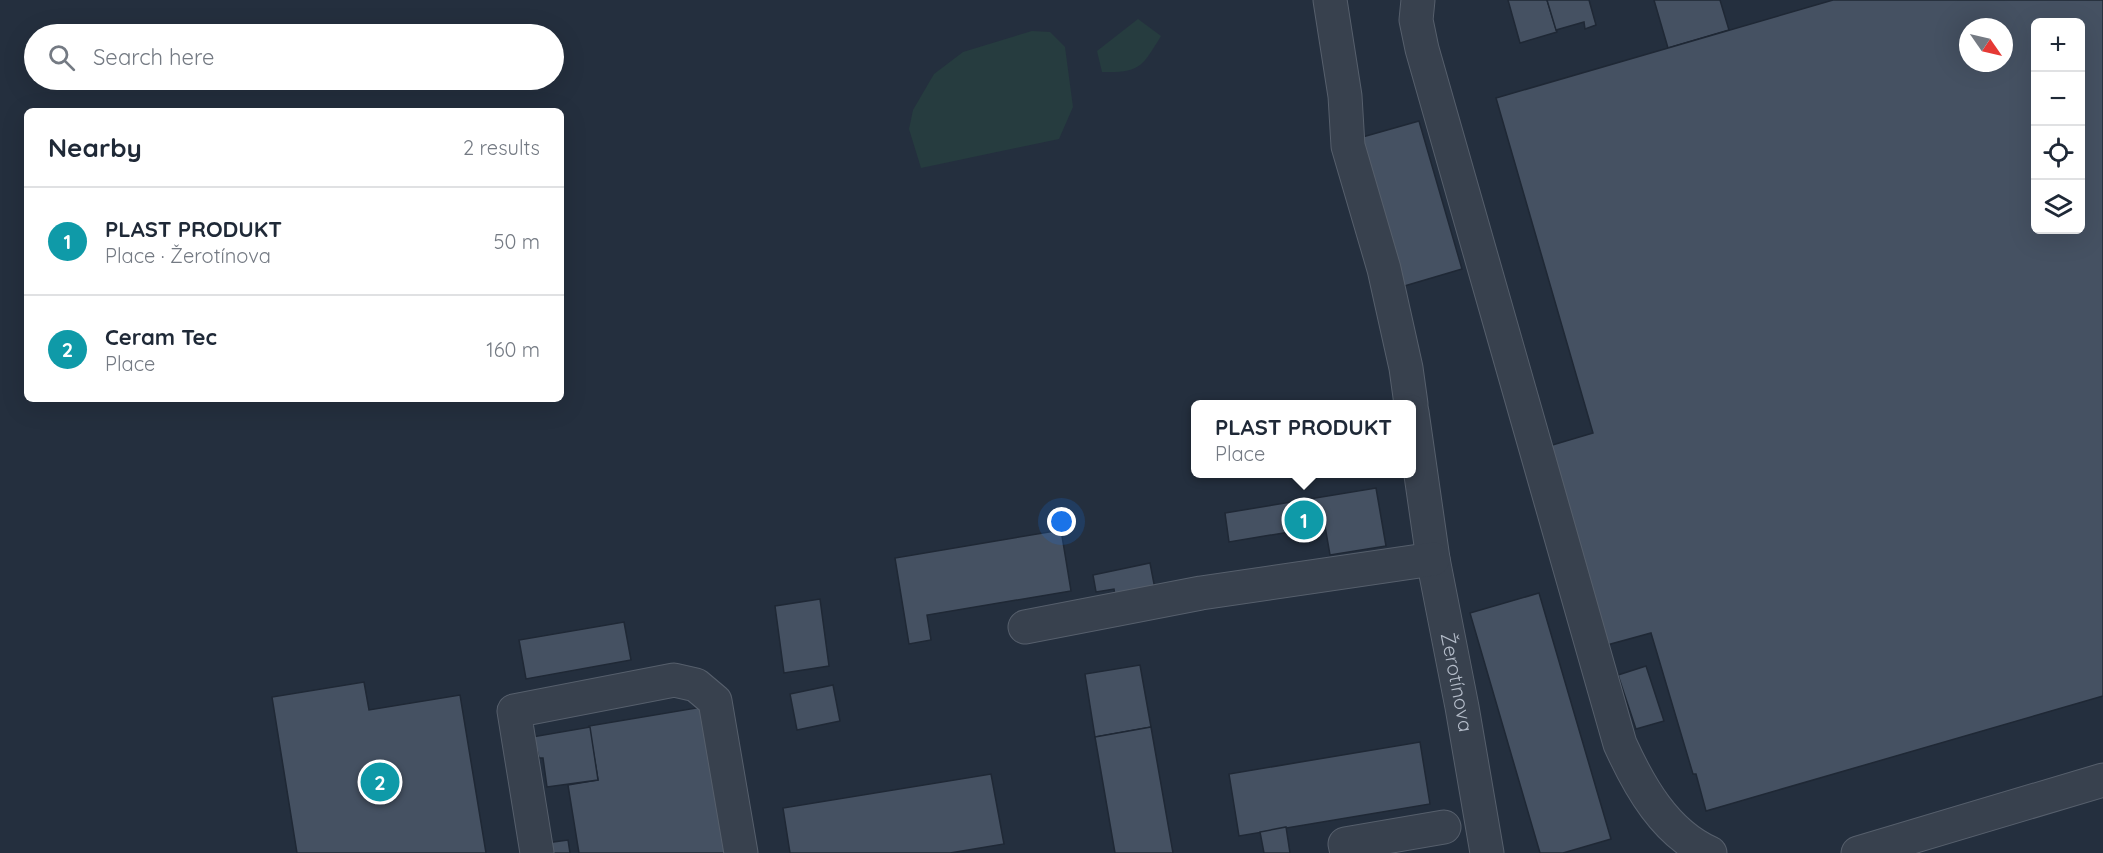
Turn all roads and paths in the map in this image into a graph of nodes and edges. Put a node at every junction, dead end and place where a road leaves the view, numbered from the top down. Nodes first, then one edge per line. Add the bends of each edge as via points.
1 (1329, 0) edge
2 (1418, 0) edge
3 (1410, 400) edge
4 (1416, 441) edge
5 (1433, 559) junction
6 (1025, 627) dead end
7 (2103, 780) edge
8 (1444, 827) dead end
9 (537, 853) edge
10 (741, 853) edge
11 (1347, 853) edge
12 (1487, 853) edge
13 (1710, 853) edge
14 (1858, 853) edge

1 - 3 street via 1345,96 1348,146 1384,269
2 - 13 street via 1416,20 1432,87 1620,744 1634,775 1659,812 1683,837
4 - 5 street, Žerotínova
5 - 6 street via 1201,593
5 - 12 street, Žerotínova
7 - 14 street
8 - 11 street via 1346,844
9 - 10 street via 514,711 674,680 696,685 715,701

